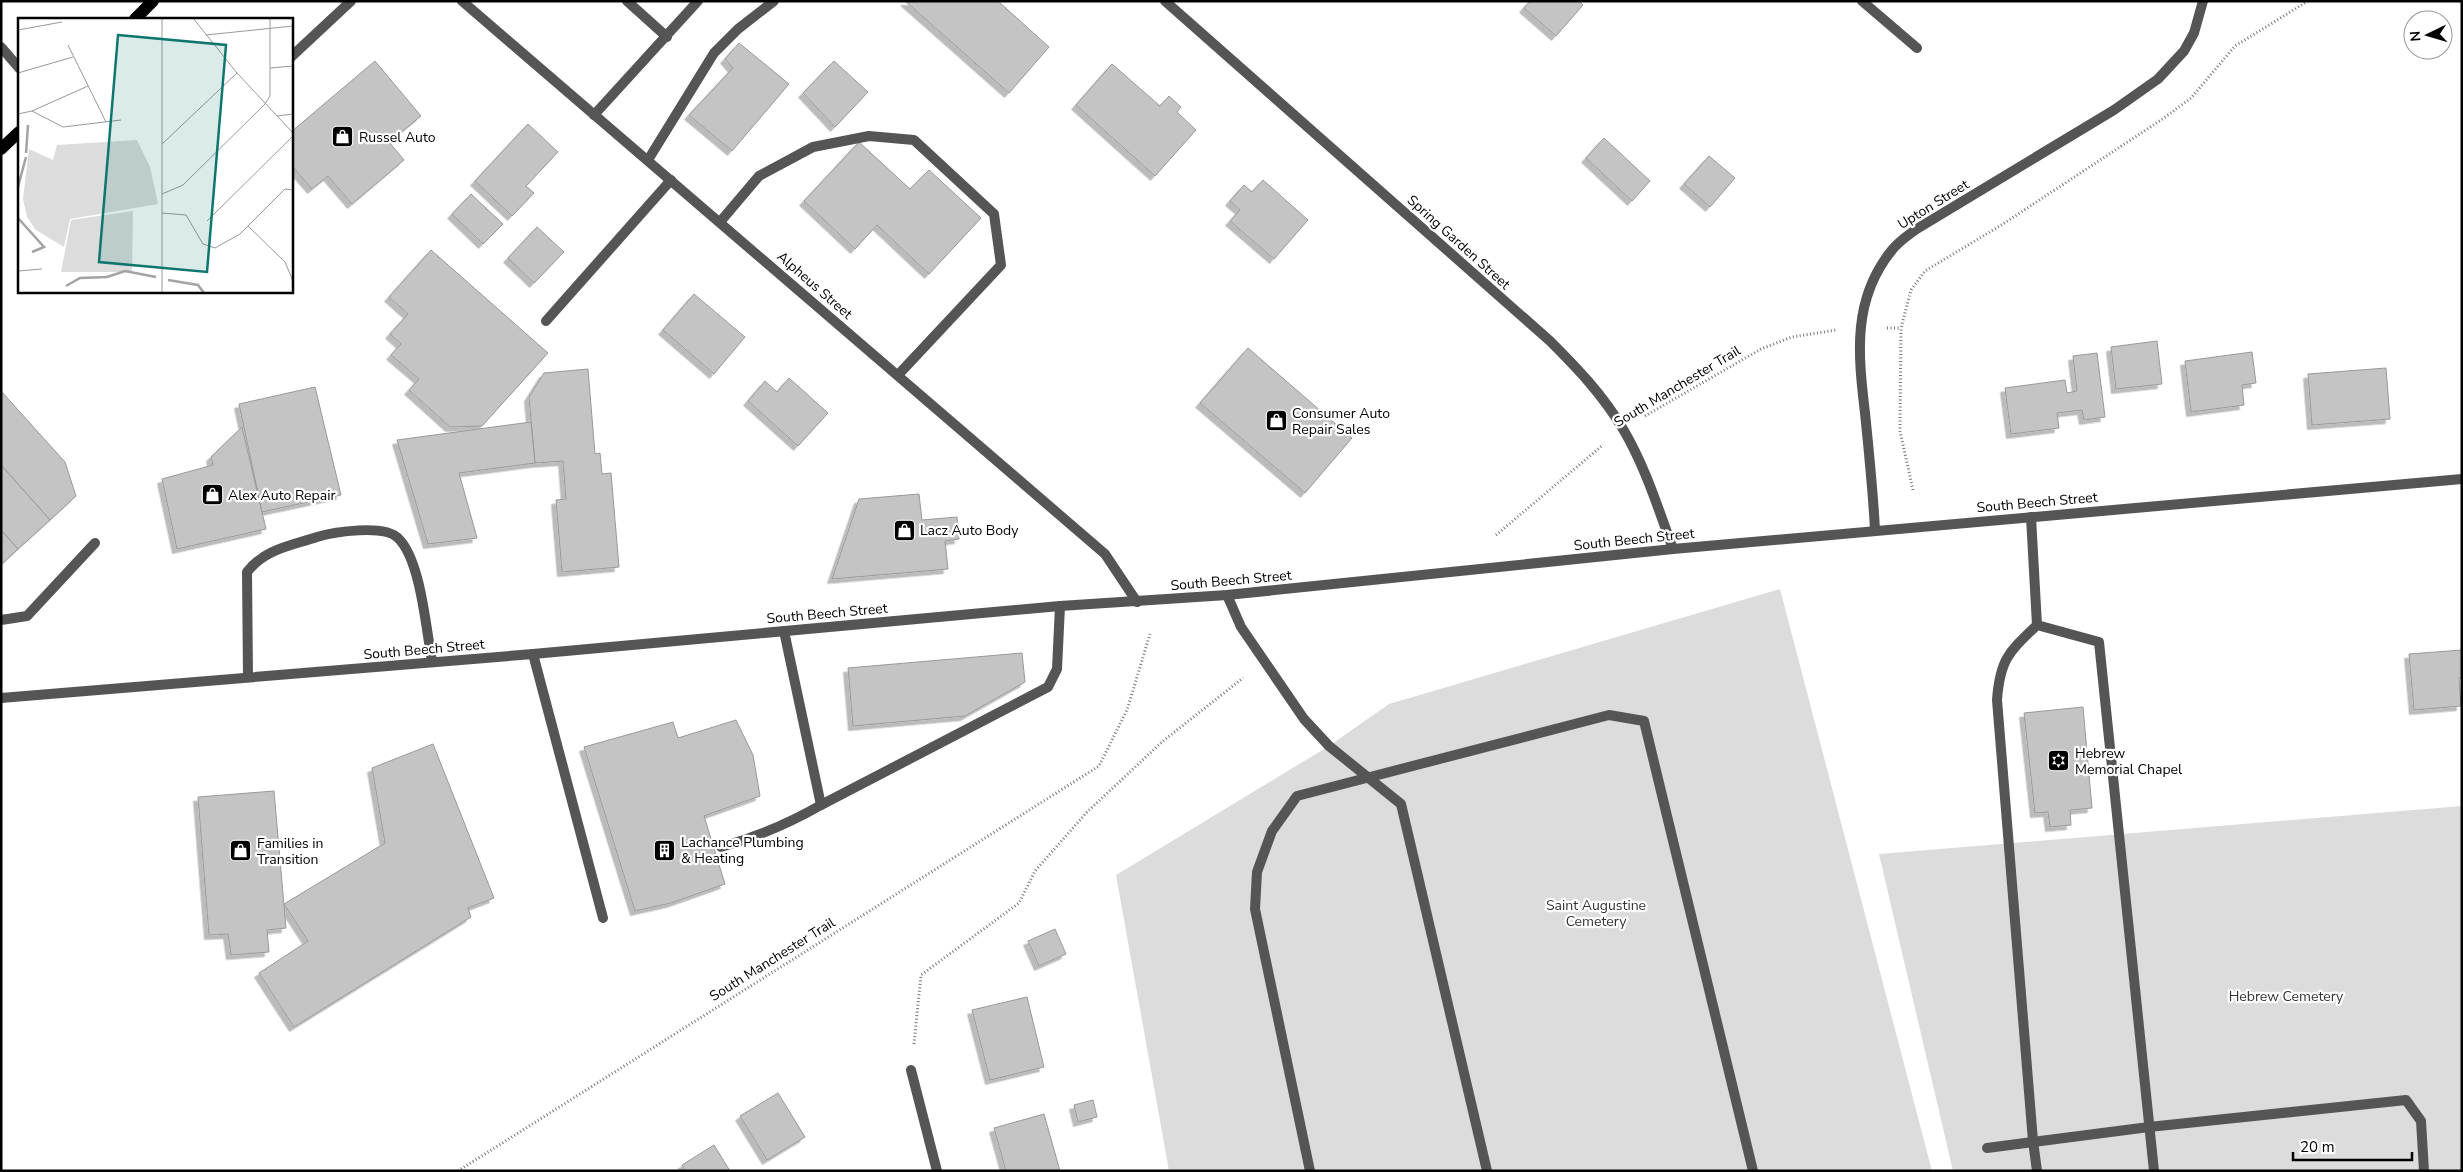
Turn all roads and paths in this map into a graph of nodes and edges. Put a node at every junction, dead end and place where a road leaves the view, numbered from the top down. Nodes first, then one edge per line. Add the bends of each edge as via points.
1 (153, 1) edge
2 (351, 1) edge
3 (462, 1) edge
4 (627, 1) edge
5 (698, 1) edge
6 (774, 1) edge
7 (1166, 1) edge
8 (1862, 1) edge
9 (2203, 1) edge
10 (2308, 1) edge
11 (136, 18) edge
12 (667, 37) junction
13 (1, 47) edge
14 (1917, 48) dead end
15 (292, 56) edge
16 (18, 67) edge
17 (594, 114) junction
18 (18, 133) edge
19 (1, 149) edge
20 (648, 160) junction
21 (671, 180) junction
22 (720, 222) junction
23 (546, 321) dead end
24 (1859, 327) junction
25 (1901, 328) junction
26 (898, 375) junction
27 (1623, 429) junction
28 (2462, 479) edge
29 (1913, 490) dead end
30 (2030, 517) junction
31 (1875, 530) junction
32 (1496, 535) dead end
33 (95, 543) dead end
34 (1673, 549) junction
35 (1226, 595) junction
36 (1137, 602) junction
37 (1060, 606) junction
38 (1, 620) edge
39 (2037, 625) junction
40 (784, 631) junction
41 (1150, 634) dead end
42 (533, 654) junction
43 (432, 661) junction
44 (1264, 662) junction
45 (248, 678) junction
46 (1, 698) edge
47 (1368, 776) junction
48 (821, 805) junction
49 (722, 847) dead end
50 (603, 918) dead end
51 (911, 1070) joint
52 (2149, 1127) junction
53 (2033, 1141) junction
54 (1987, 1148) dead end
55 (458, 1171) edge
56 (937, 1171) edge
57 (1310, 1171) edge
58 (1487, 1171) edge
59 (1753, 1171) edge
60 (2037, 1171) edge
61 (2154, 1171) edge
62 (2424, 1171) edge

1 - 11 main road
2 - 15 street
3 - 17 street, Alpheus Street
4 - 12 street
5 - 12 street
6 - 20 street via 714,53
7 - 27 street, Spring Garden Street via 1550,341 1590,382
8 - 14 street
9 - 24 street, Upton Street via 2194,33 2184,51 2158,79 2114,110 1915,230 1892,248 1873,280
10 - 25 path via 2235,46 2191,98 2164,118 1925,271 1911,290
12 - 17 street
13 - 16 street
17 - 20 street, Alpheus Street
18 - 19 main road
20 - 21 street, Alpheus Street
21 - 22 street, Alpheus Street
21 - 23 street
22 - 26 street, Alpheus Street
22 - 26 street via 759,176 813,147 869,136 914,140 994,214 1001,265
24 - 25 path, South Manchester Trail
24 - 27 path, South Manchester Trail via 1792,337 1761,349
24 - 31 street, Upton Street via 1859,364
25 - 29 path via 1900,431
26 - 36 street, Alpheus Street via 1105,554
27 - 32 path, South Manchester Trail
27 - 34 street, Spring Garden Street via 1646,474
28 - 30 street, South Beech Street
30 - 31 street, South Beech Street
30 - 39 street
31 - 34 street, South Beech Street
33 - 38 street via 27,616
34 - 35 street, South Beech Street
35 - 36 street, South Beech Street
35 - 44 street via 1241,627
36 - 37 street, South Beech Street
37 - 40 street, South Beech Street
37 - 48 street via 1057,670 1048,687
39 - 52 street via 2099,642
39 - 53 street via 2009,652 1999,676 1997,700
40 - 42 street, South Beech Street
40 - 48 street
41 - 55 path, South Manchester Trail via 1127,710 1099,766
42 - 43 street, South Beech Street
42 - 50 street
43 - 45 street, South Beech Street
43 - 45 street via 415,567 398,537 380,530 335,534 274,550 257,559 247,572
44 - 47 street via 1304,719 1329,746
44 - 51 path via 1163,741 1087,812 1035,871 1019,903 921,975
45 - 46 street, South Beech Street
47 - 57 street via 1297,796 1272,831 1257,872 1255,909
47 - 58 street via 1401,804
47 - 59 street via 1609,715 1644,721
48 - 49 street via 791,822
51 - 56 street
52 - 53 street
52 - 61 street
52 - 62 street via 2406,1100 2421,1121
53 - 54 street
53 - 60 street

